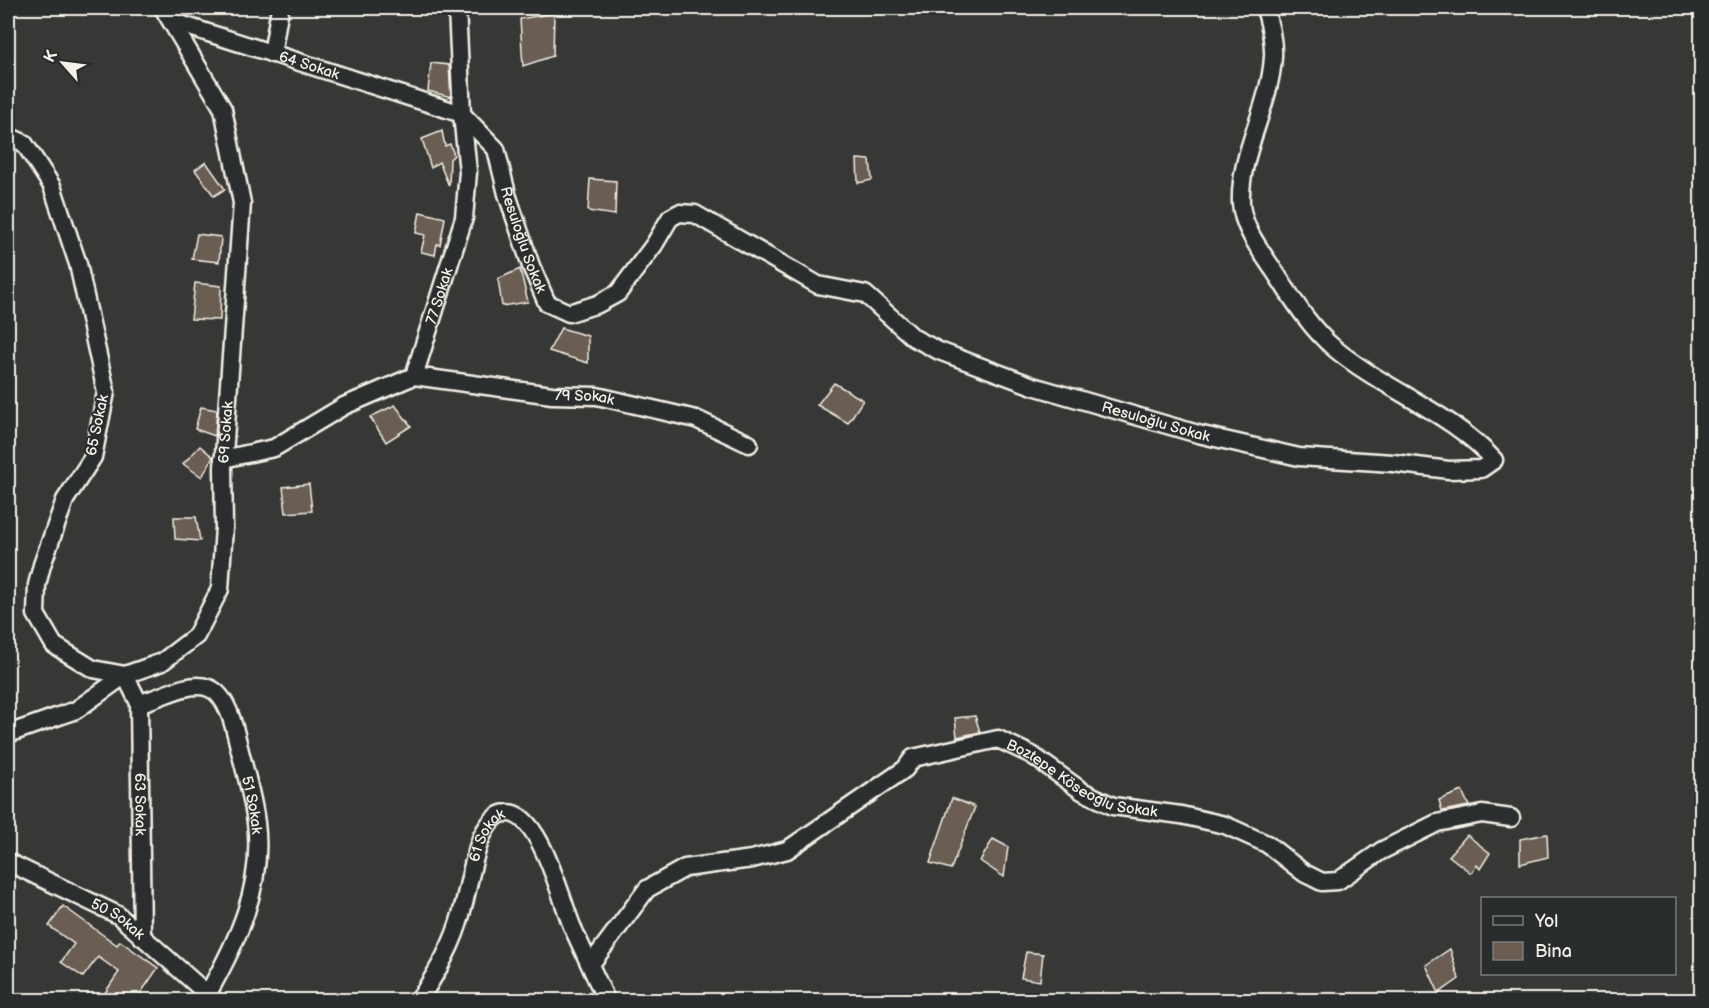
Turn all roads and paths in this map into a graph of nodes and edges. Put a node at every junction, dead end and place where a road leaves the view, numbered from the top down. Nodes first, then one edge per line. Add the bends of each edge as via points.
1 (163, 8) edge
2 (280, 8) edge
3 (457, 8) edge
4 (1265, 8) edge
5 (174, 22) junction
6 (272, 54) junction
7 (462, 114) junction
8 (8, 136) edge
9 (414, 376) junction
10 (748, 444) dead end
11 (224, 459) junction
12 (125, 675) junction
13 (139, 704) junction
14 (8, 734) edge
15 (1511, 818) dead end
16 (8, 862) edge
17 (142, 937) junction
18 (591, 964) junction
19 (210, 998) edge
20 (419, 1000) edge
21 (606, 1000) edge

1 - 5 street
2 - 6 street
3 - 7 street, 77 Sokak
4 - 7 street, Resuloğlu Sokak via 1273,56 1240,182 1242,211 1260,251 1332,347 1476,441 1494,460 1481,469 1449,470 1299,457 1198,434 1033,386 939,351 914,338 865,294 818,285 695,214 679,213 670,218 618,293 568,313 547,303 507,194 496,149
5 - 6 street, 64 Sokak
5 - 11 street, 69 Sokak via 223,109 242,203
6 - 7 street, 64 Sokak
7 - 9 street, 77 Sokak via 468,172 464,218
8 - 12 street, 65 Sokak via 24,143 52,186 78,264 106,392 93,457 65,500 42,565 36,614 54,645 93,669
9 - 10 street, 79 Sokak via 552,395 597,396 696,419
9 - 11 street via 344,406 274,448
11 - 12 street, 69 Sokak via 220,589 208,616 196,636 162,662
12 - 13 street, 63 Sokak
12 - 14 street, 69 Sokak via 76,710
13 - 17 street, 63 Sokak
13 - 19 street, 51 Sokak via 194,685 210,688 220,697 234,723 256,824 256,875 248,912
15 - 18 street, Boztepe Köseoğlu Sokak via 1482,814 1437,823 1381,851 1338,881 1322,882 1267,844 1225,825 1113,806 1082,791 1032,754 998,739 913,758 905,769 787,850 685,868 647,889
16 - 17 street, 50 Sokak via 118,915
17 - 19 street, 50 Sokak
18 - 20 street, 61 Sokak via 539,839 526,821 505,813 495,816 483,835 447,956
18 - 21 street, 61 Sokak

